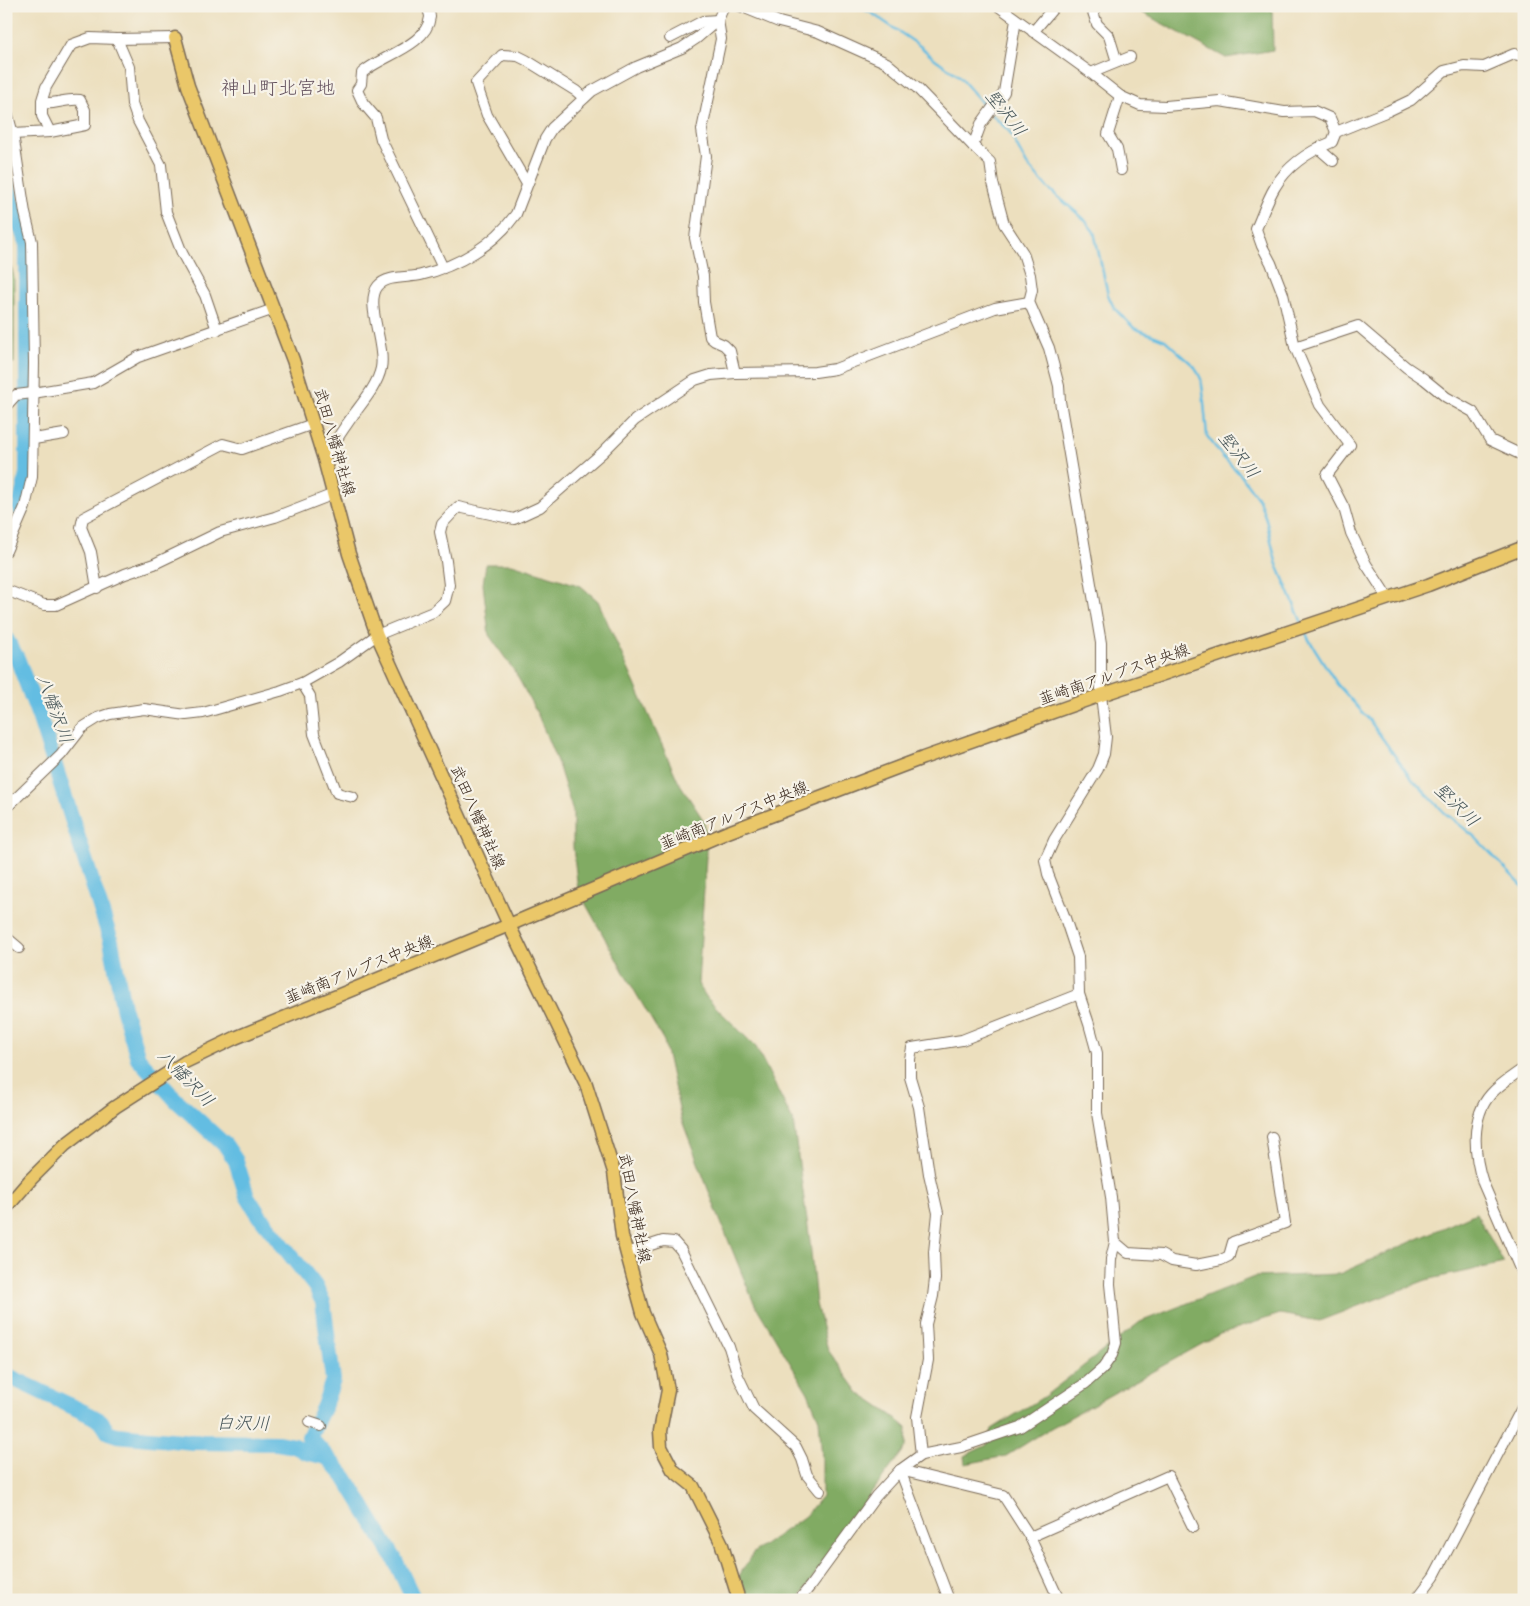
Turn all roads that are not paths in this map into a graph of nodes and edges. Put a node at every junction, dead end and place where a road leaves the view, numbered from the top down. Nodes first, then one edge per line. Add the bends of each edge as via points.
1 (427, 6) edge
2 (724, 6) edge
3 (740, 6) edge
4 (998, 6) edge
5 (1056, 7) edge
6 (1093, 12) dead end
7 (718, 20) junction
8 (1016, 20) junction
9 (1033, 32) junction
10 (175, 38) joint
11 (670, 38) dead end
12 (117, 39) junction
13 (1124, 46) dead end
14 (1114, 50) junction
15 (1524, 56) edge
16 (1130, 57) dead end
17 (1118, 62) junction
18 (1091, 73) junction
19 (1120, 96) junction
20 (584, 98) junction
21 (42, 103) junction
22 (7, 112) edge
23 (50, 132) junction
24 (1336, 132) junction
25 (13, 134) junction
26 (973, 146) junction
27 (1318, 148) junction
28 (1333, 161) dead end
29 (1121, 170) dead end
30 (528, 184) junction
31 (443, 268) junction
32 (1029, 302) junction
33 (274, 309) junction
34 (217, 330) junction
35 (1295, 347) junction
36 (735, 373) junction
37 (33, 394) junction
38 (6, 406) edge
39 (313, 424) junction
40 (64, 434) dead end
41 (34, 438) junction
42 (1524, 456) edge
43 (324, 459) junction
44 (334, 494) junction
45 (1524, 547) edge
46 (6, 551) edge
47 (97, 588) junction
48 (6, 590) edge
49 (1388, 598) junction
50 (377, 635) junction
51 (302, 683) junction
52 (1101, 695) junction
53 (353, 796) dead end
54 (6, 808) edge
55 (509, 925) junction
56 (6, 937) edge
57 (19, 948) dead end
58 (1079, 994) junction
59 (1524, 1068) edge
60 (1272, 1137) dead end
61 (6, 1208) edge
62 (1115, 1242) junction
63 (626, 1253) junction
64 (1524, 1278) edge
65 (1524, 1404) edge
66 (309, 1422) dead end
67 (321, 1426) dead end
68 (920, 1455) junction
69 (900, 1470) junction
70 (820, 1491) dead end
71 (1193, 1527) dead end
72 (1030, 1537) junction
73 (739, 1600) edge
74 (799, 1600) edge
75 (950, 1600) edge
76 (1060, 1600) edge
77 (1416, 1600) edge

1 - 31 street via 430,16 426,29 407,48 362,73 357,90 376,118 381,139
2 - 7 street
3 - 26 street via 779,22 818,32 887,63 917,88
4 - 8 street
5 - 9 street
6 - 14 street via 1096,24 1109,36
7 - 11 street via 703,21
7 - 20 street via 682,48 636,66
7 - 36 street via 721,39 702,130 706,156 695,238 710,337 730,351
8 - 9 street
8 - 26 street via 1004,92 981,124
9 - 18 street
10 - 12 street
10 - 33 main road, 武田八幡神社線 via 188,86
12 - 21 street via 90,38 71,45 46,86
12 - 34 street via 129,67 132,104 161,165 166,212 182,253 205,294
13 - 14 street
14 - 17 street
15 - 24 street via 1514,54 1484,67 1464,66 1444,71 1411,100
16 - 17 street
17 - 18 street
18 - 19 street
19 - 24 street via 1140,105 1220,101 1284,112 1314,112 1330,118
19 - 29 street via 1108,134 1117,149
20 - 30 street via 552,128
20 - 30 street via 518,56 502,55 476,83 487,115
21 - 23 street via 42,116
21 - 23 street via 80,100 86,110 85,125
22 - 25 street
23 - 25 street
24 - 27 street via 1332,142
25 - 37 street via 33,252
26 - 32 street via 990,162 1004,224 1023,253 1032,290
27 - 28 street
27 - 35 street via 1295,164 1276,186 1256,230 1283,294
30 - 31 street via 516,214 498,235 487,245
31 - 43 street via 387,280 378,286 372,302 381,369 372,388
32 - 36 street via 995,308 835,369
32 - 52 street via 1060,386 1101,643
33 - 34 street
33 - 39 main road, 武田八幡神社線
34 - 37 street via 138,358 92,383
35 - 42 street via 1358,326 1446,397 1473,412 1490,440
35 - 49 street via 1320,405 1350,445 1327,476 1344,508 1351,533 1366,564
36 - 50 street via 695,380 635,420 540,507 514,519 458,507 442,524 440,532 448,585 445,601 434,612
37 - 38 street via 16,395
37 - 41 street
39 - 43 main road, 武田八幡神社線
39 - 47 street via 242,449 224,444 83,518 81,527 91,552
40 - 41 street
41 - 46 street via 32,477 25,507
43 - 44 main road, 武田八幡神社線
44 - 47 street via 275,517 220,532
44 - 50 main road, 武田八幡神社線 via 349,554
45 - 49 main road, 韮崎南アルプス中央線
47 - 48 street via 56,605 44,605
49 - 52 main road, 韮崎南アルプス中央線
50 - 51 street
50 - 55 main road, 武田八幡神社線
51 - 53 street via 310,696 314,734 332,784 337,793
51 - 54 street via 186,716 144,709 98,718 82,728 61,755
52 - 55 main road, 韮崎南アルプス中央線 via 728,832
52 - 58 street via 1106,737 1104,754 1045,860 1078,957
55 - 61 main road, 韮崎南アルプス中央線 via 235,1038 185,1062 115,1107 65,1145
55 - 63 main road, 武田八幡神社線 via 586,1084 614,1172
56 - 57 street
58 - 62 street via 1097,1053 1097,1113
58 - 68 street via 962,1040 912,1048 910,1077 919,1107 938,1213 935,1279 926,1324 928,1360 917,1417
59 - 64 street via 1489,1096 1478,1120 1476,1145 1483,1183
60 - 62 street via 1285,1223 1233,1242 1229,1256 1221,1260 1196,1265 1172,1261 1161,1255 1128,1253
62 - 68 street via 1110,1258 1110,1284 1116,1344 1103,1368 1020,1427 961,1447
63 - 70 street via 663,1241 674,1242 681,1250 729,1347 754,1410 796,1447 807,1475
63 - 73 main road, 武田八幡神社線 via 643,1313 661,1354 668,1390 660,1430 661,1447 673,1470 692,1486 721,1542
65 - 77 street via 1441,1564
66 - 67 street
68 - 69 street
69 - 72 street via 1003,1495
69 - 74 street via 876,1496
69 - 75 street
71 - 72 street via 1168,1476
72 - 76 street

